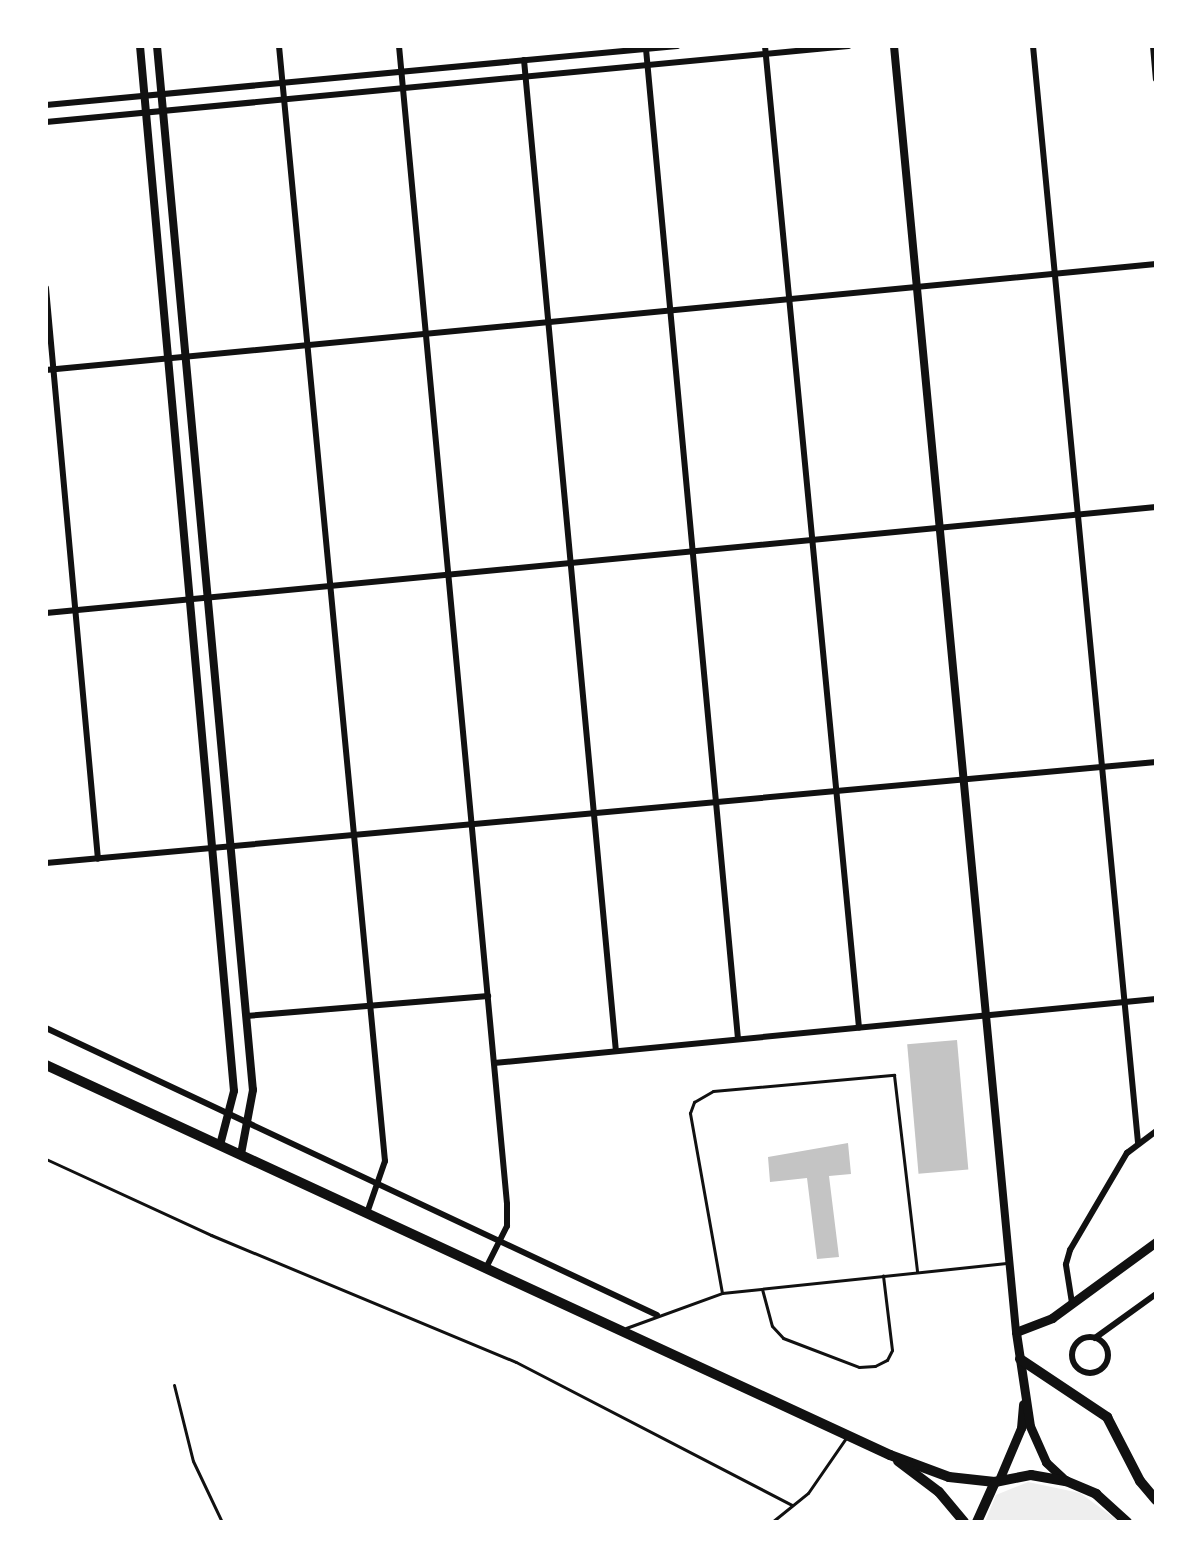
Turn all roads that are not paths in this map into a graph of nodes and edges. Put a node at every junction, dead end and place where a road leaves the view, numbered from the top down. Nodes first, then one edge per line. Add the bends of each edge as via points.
1 (140, 46) edge
2 (157, 46) edge
3 (279, 46) edge
4 (399, 46) edge
5 (553, 46) edge
6 (677, 46) edge
7 (848, 46) edge
8 (894, 46) edge
9 (1033, 46) edge
10 (1153, 46) edge
11 (646, 49) junction
12 (766, 50) edge
13 (554, 58) junction
14 (524, 60) junction
15 (647, 65) junction
16 (401, 72) junction
17 (525, 77) junction
18 (1156, 79) edge
19 (283, 83) junction
20 (403, 88) junction
21 (161, 95) junction
22 (144, 96) junction
23 (283, 99) junction
24 (46, 105) edge
25 (162, 111) junction
26 (145, 112) junction
27 (46, 122) edge
28 (1156, 264) edge
29 (1055, 274) junction
30 (919, 287) junction
31 (46, 288) edge
32 (789, 299) junction
33 (670, 310) junction
34 (548, 322) junction
35 (426, 333) junction
36 (308, 344) junction
37 (182, 356) junction
38 (166, 358) junction
39 (50, 369) edge
40 (1156, 507) edge
41 (1078, 515) junction
42 (940, 529) junction
43 (812, 541) junction
44 (693, 552) junction
45 (571, 564) junction
46 (448, 575) junction
47 (330, 585) junction
48 (204, 599) junction
49 (189, 600) junction
50 (77, 610) junction
51 (46, 613) edge
52 (1156, 762) edge
53 (1103, 766) junction
54 (964, 779) junction
55 (836, 791) junction
56 (716, 802) junction
57 (594, 813) junction
58 (472, 824) junction
59 (352, 835) junction
60 (228, 847) junction
61 (212, 849) junction
62 (98, 859) junction
63 (46, 863) edge
64 (488, 996) junction
65 (1156, 999) edge
66 (1125, 1002) junction
67 (370, 1006) junction
68 (987, 1015) junction
69 (246, 1016) junction
70 (46, 1028) edge
71 (859, 1028) junction
72 (738, 1039) junction
73 (616, 1051) junction
74 (494, 1063) junction
75 (46, 1065) edge
76 (231, 1113) junction
77 (248, 1122) junction
78 (1156, 1131) edge
79 (1138, 1143) junction
80 (220, 1145) junction
81 (241, 1154) junction
82 (46, 1159) edge
83 (380, 1183) junction
84 (367, 1213) junction
85 (500, 1240) junction
86 (1156, 1242) edge
87 (1010, 1263) junction
88 (484, 1272) junction
89 (917, 1272) junction
90 (883, 1276) junction
91 (762, 1289) junction
92 (722, 1293) junction
93 (1156, 1294) edge
94 (1072, 1303) junction
95 (657, 1315) junction
96 (618, 1331) junction
97 (1016, 1332) junction
98 (1095, 1338) junction
99 (1020, 1359) junction
100 (174, 1385) dead end
101 (1023, 1393) junction
102 (848, 1435) junction
103 (890, 1455) junction
104 (997, 1481) junction
105 (1066, 1481) junction
106 (1156, 1500) edge
107 (792, 1505) junction
108 (222, 1522) edge
109 (772, 1522) edge
110 (964, 1522) edge
111 (977, 1522) edge
112 (1127, 1522) edge

1 - 22 street
2 - 21 street
3 - 19 street
4 - 16 street
5 - 13 street
6 - 11 street
7 - 12 street
8 - 30 street
9 - 29 street
10 - 18 street
11 - 13 street
11 - 15 street
12 - 15 street
12 - 32 street
13 - 14 street
14 - 16 street
14 - 17 street
15 - 17 street
15 - 33 street
16 - 19 street
16 - 20 street
17 - 20 street
17 - 34 street
19 - 21 street
19 - 23 street
20 - 23 street
20 - 35 street
21 - 22 street
21 - 25 street
22 - 24 street
22 - 26 street
23 - 25 street
23 - 36 street
25 - 26 street
25 - 37 street
26 - 27 street
26 - 38 street
28 - 29 street
29 - 30 street
29 - 41 street
30 - 32 street
30 - 42 street
31 - 39 street
32 - 33 street
32 - 43 street
33 - 34 street
33 - 44 street
34 - 35 street
34 - 45 street
35 - 36 street
35 - 46 street
36 - 37 street
36 - 47 street
37 - 38 street
37 - 48 street
38 - 39 street
38 - 49 street
39 - 50 street
40 - 41 street
41 - 42 street
41 - 53 street
42 - 43 street
42 - 54 street
43 - 44 street
43 - 55 street
44 - 45 street
44 - 56 street
45 - 46 street
45 - 57 street
46 - 47 street
46 - 58 street
47 - 48 street
47 - 59 street
48 - 49 street
48 - 60 street
49 - 50 street
49 - 61 street
50 - 51 street
50 - 62 street
52 - 53 street
53 - 54 street
53 - 66 street
54 - 55 street
54 - 68 street
55 - 56 street
55 - 71 street
56 - 57 street
56 - 72 street
57 - 58 street
57 - 73 street
58 - 59 street
58 - 64 street
59 - 60 street
59 - 67 street
60 - 61 street
60 - 69 street
61 - 62 street
61 - 76 street via 234,1091
62 - 63 street
64 - 67 street
64 - 74 street
65 - 66 street
66 - 68 street
66 - 79 street
67 - 69 street
67 - 83 street via 385,1161
68 - 71 street
68 - 87 street
69 - 77 street via 253,1090
70 - 76 street
71 - 72 street
72 - 73 street
73 - 74 street
74 - 85 street via 507,1204 507,1226
75 - 80 main road
76 - 77 street
76 - 80 street
77 - 81 street
77 - 83 street
78 - 79 street
79 - 94 street via 1120,1163 1070,1250 1066,1264
80 - 81 main road
81 - 84 main road
82 - 107 lane via 211,1235 516,1362
83 - 84 street
83 - 85 street
84 - 88 main road
85 - 88 street
85 - 95 street
86 - 94 main road
87 - 89 lane
87 - 97 street
88 - 96 main road
89 - 90 lane
89 - 92 lane via 894,1075 713,1091 694,1102 690,1113
90 - 91 lane
90 - 91 lane via 892,1350 875,1366 859,1367 783,1338 772,1326
91 - 92 lane
92 - 95 lane
93 - 98 street
94 - 97 main road
95 - 96 lane
96 - 102 main road
97 - 99 main road
98 - 98 street via 1074,1347 1073,1359 1084,1372 1095,1372 1107,1361 1104,1344
99 - 101 main road
99 - 106 main road via 1107,1417
100 - 108 lane via 193,1461
101 - 104 main road via 1021,1428
101 - 105 main road via 1039,1449
102 - 103 main road
102 - 107 lane via 829,1468
103 - 104 main road via 949,1477
103 - 110 main road via 939,1492
104 - 105 main road via 1031,1475
104 - 111 main road
105 - 112 main road via 1096,1494
107 - 109 lane

